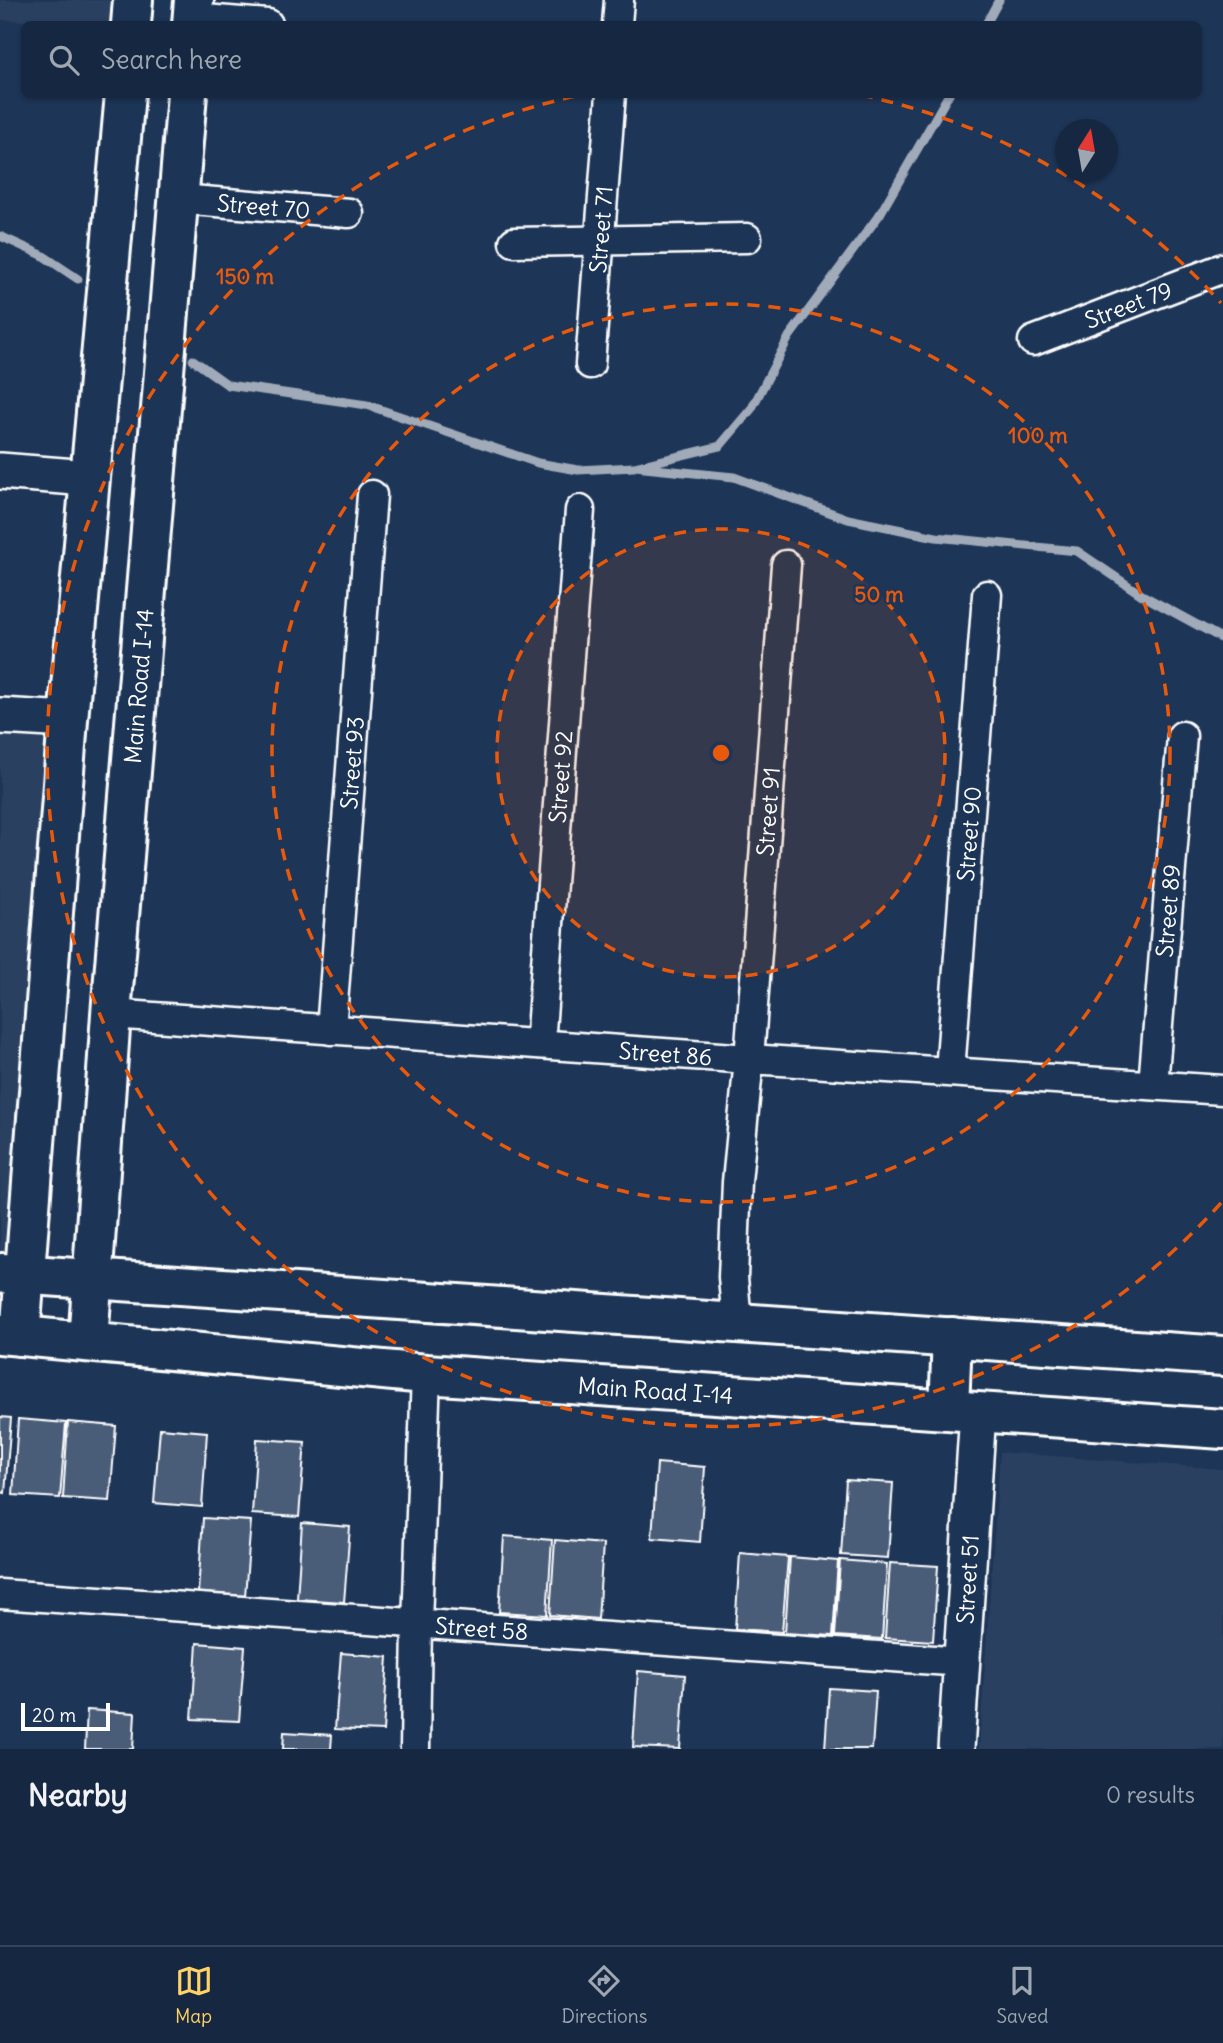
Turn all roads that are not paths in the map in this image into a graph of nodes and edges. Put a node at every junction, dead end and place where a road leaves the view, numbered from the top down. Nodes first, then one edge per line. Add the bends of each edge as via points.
1 (133, 0) edge
2 (619, 0) edge
3 (193, 14) edge
4 (131, 21) edge
5 (246, 21) edge
6 (617, 21) edge
7 (125, 98) edge
8 (187, 98) edge
9 (611, 98) edge
10 (180, 199) junction
11 (349, 213) dead end
12 (747, 238) dead end
13 (600, 240) junction
14 (514, 242) dead end
15 (1223, 268) edge
16 (1033, 341) dead end
17 (590, 364) dead end
18 (0, 471) edge
19 (88, 478) junction
20 (372, 495) dead end
21 (580, 510) dead end
22 (786, 565) dead end
23 (987, 596) dead end
24 (0, 716) edge
25 (68, 720) junction
26 (1182, 736) dead end
27 (111, 1014) junction
28 (331, 1030) junction
29 (541, 1044) junction
30 (749, 1059) junction
31 (950, 1071) junction
32 (1153, 1085) junction
33 (1223, 1090) edge
34 (13, 1274) edge
35 (93, 1279) junction
36 (737, 1323) junction
37 (10, 1335) edge
38 (952, 1337) junction
39 (88, 1342) junction
40 (1223, 1356) edge
41 (426, 1374) junction
42 (963, 1410) junction
43 (1223, 1429) edge
44 (0, 1594) edge
45 (417, 1624) junction
46 (962, 1662) junction
47 (415, 1749) edge
48 (956, 1749) edge

1 - 4 main road
2 - 6 street
3 - 5 street
7 - 19 main road, Main Road I-14
8 - 10 main road, Main Road I-14
9 - 13 street, Street 71
10 - 11 street, Street 70
10 - 27 main road, Main Road I-14
12 - 13 street
13 - 14 street
13 - 17 street, Street 71
15 - 16 street, Street 79
18 - 19 street
19 - 25 main road, Main Road I-14
20 - 28 street, Street 93
21 - 29 street, Street 92
22 - 30 street, Street 91
23 - 31 street, Street 90
24 - 25 street
25 - 34 main road, Main Road I-14
26 - 32 street, Street 89
27 - 28 street, Street 86
27 - 35 main road, Main Road I-14
28 - 29 street, Street 86
29 - 30 street, Street 86
30 - 31 street, Street 86
30 - 36 street, Street 91 via 735,1228
31 - 32 street, Street 86
32 - 33 street, Street 86
34 - 35 main road
34 - 37 main road, Main Road I-14
35 - 36 main road
35 - 39 main road, Main Road I-14
36 - 38 main road
37 - 39 main road, Main Road I-14
38 - 40 main road
38 - 42 main road
39 - 41 main road, Main Road I-14
41 - 42 main road, Main Road I-14
41 - 45 street
42 - 43 main road, Main Road I-14
42 - 46 street, Street 51
44 - 45 street, Street 58
45 - 46 street, Street 58
45 - 47 street
46 - 48 street, Street 51

